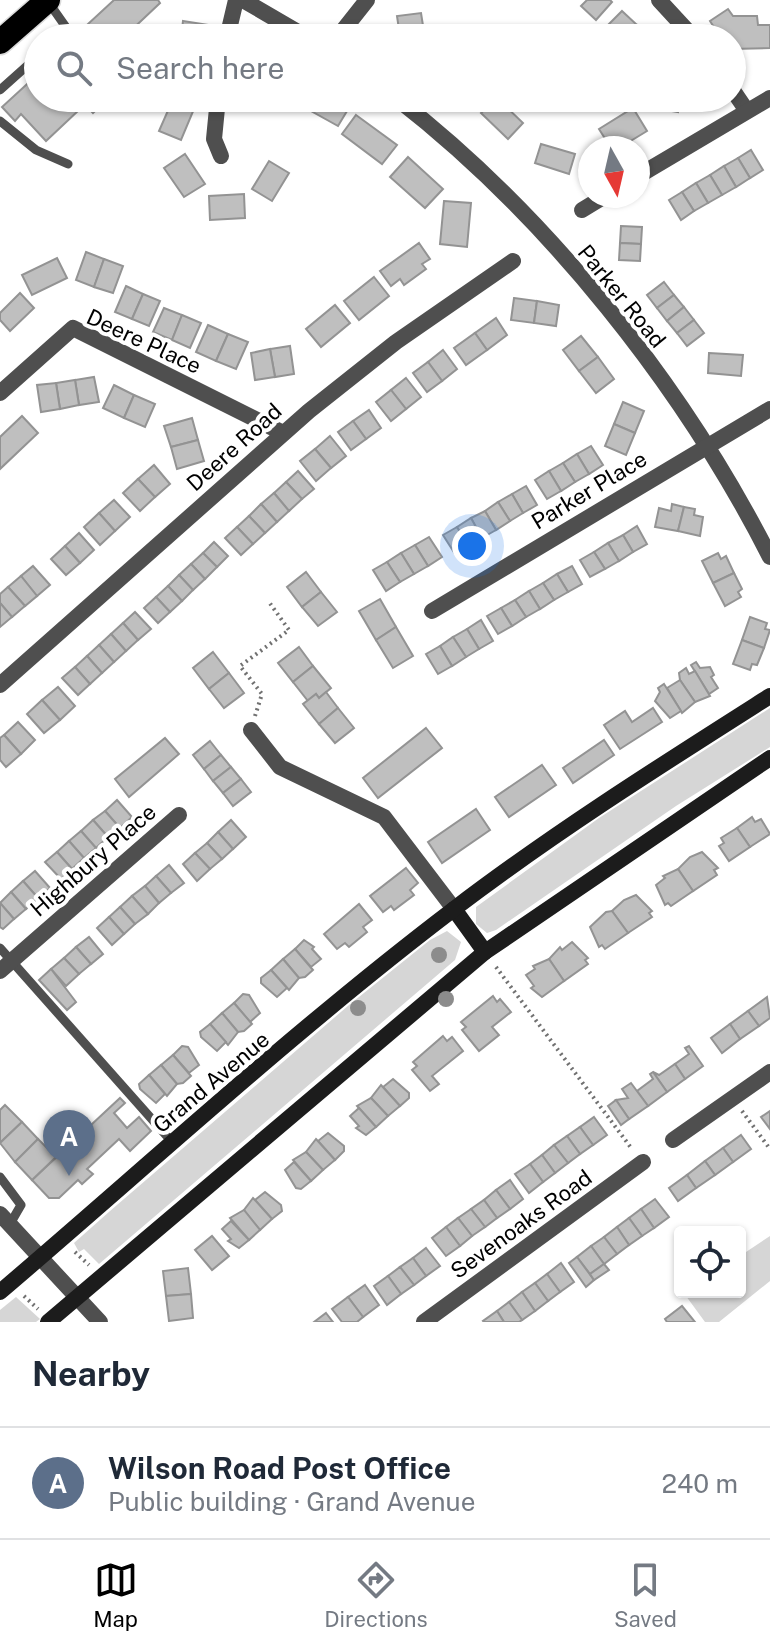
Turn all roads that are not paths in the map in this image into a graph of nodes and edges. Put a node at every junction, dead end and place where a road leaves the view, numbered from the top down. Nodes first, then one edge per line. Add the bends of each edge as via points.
1 (48, 0) edge
2 (236, 0) edge
3 (243, 0) edge
4 (367, 0) edge
5 (659, 0) edge
6 (64, 24) edge
7 (230, 24) edge
8 (284, 24) edge
9 (348, 24) edge
10 (681, 24) edge
11 (0, 42) edge
12 (24, 69) edge
13 (0, 90) edge
14 (770, 98) edge
15 (747, 111) edge
16 (217, 112) edge
17 (412, 112) edge
18 (745, 112) edge
19 (0, 121) edge
20 (221, 156) dead end
21 (68, 164) dead end
22 (650, 169) edge
23 (585, 208) edge
24 (582, 210) dead end
25 (513, 261) dead end
26 (0, 393) edge
27 (770, 409) edge
28 (283, 433) junction
29 (706, 445) junction
30 (770, 557) edge
31 (432, 611) dead end
32 (0, 685) edge
33 (770, 696) edge
34 (251, 730) road end
35 (770, 758) edge
36 (179, 815) dead end
37 (454, 909) junction
38 (485, 952) junction
39 (4, 960) edge
40 (770, 1072) edge
41 (673, 1140) dead end
42 (173, 1143) junction
43 (643, 1162) road end
44 (0, 1177) edge
45 (5, 1219) edge
46 (39, 1259) junction
47 (0, 1292) edge
48 (75, 1299) junction
49 (45, 1318) edge
50 (100, 1322) edge
51 (424, 1322) edge

1 - 6 lane
1 - 11 highway
2 - 7 street
3 - 8 street
4 - 9 street
5 - 10 street
12 - 13 lane
14 - 15 street
16 - 20 street via 214,139
17 - 29 street, Parker Road via 521,210 651,366
18 - 22 street
19 - 21 lane via 36,150
23 - 24 street
25 - 28 street, Deere Road via 396,342
26 - 28 street, Deere Place via 73,328
27 - 29 street, Parker Place
28 - 32 street, Deere Road
29 - 30 street, Parker Road
29 - 31 street, Parker Place
33 - 37 street, Grand Avenue
34 - 37 street via 280,767 384,817
35 - 38 street
36 - 39 street, Highbury Place
37 - 38 street
37 - 42 street, Grand Avenue
38 - 48 street
39 - 42 lane
40 - 41 street
42 - 46 street, Grand Avenue
43 - 51 street, Sevenoaks Road
44 - 45 lane via 21,1205
45 - 46 street
46 - 47 street, Grand Avenue
46 - 48 street
48 - 49 street
48 - 50 street

